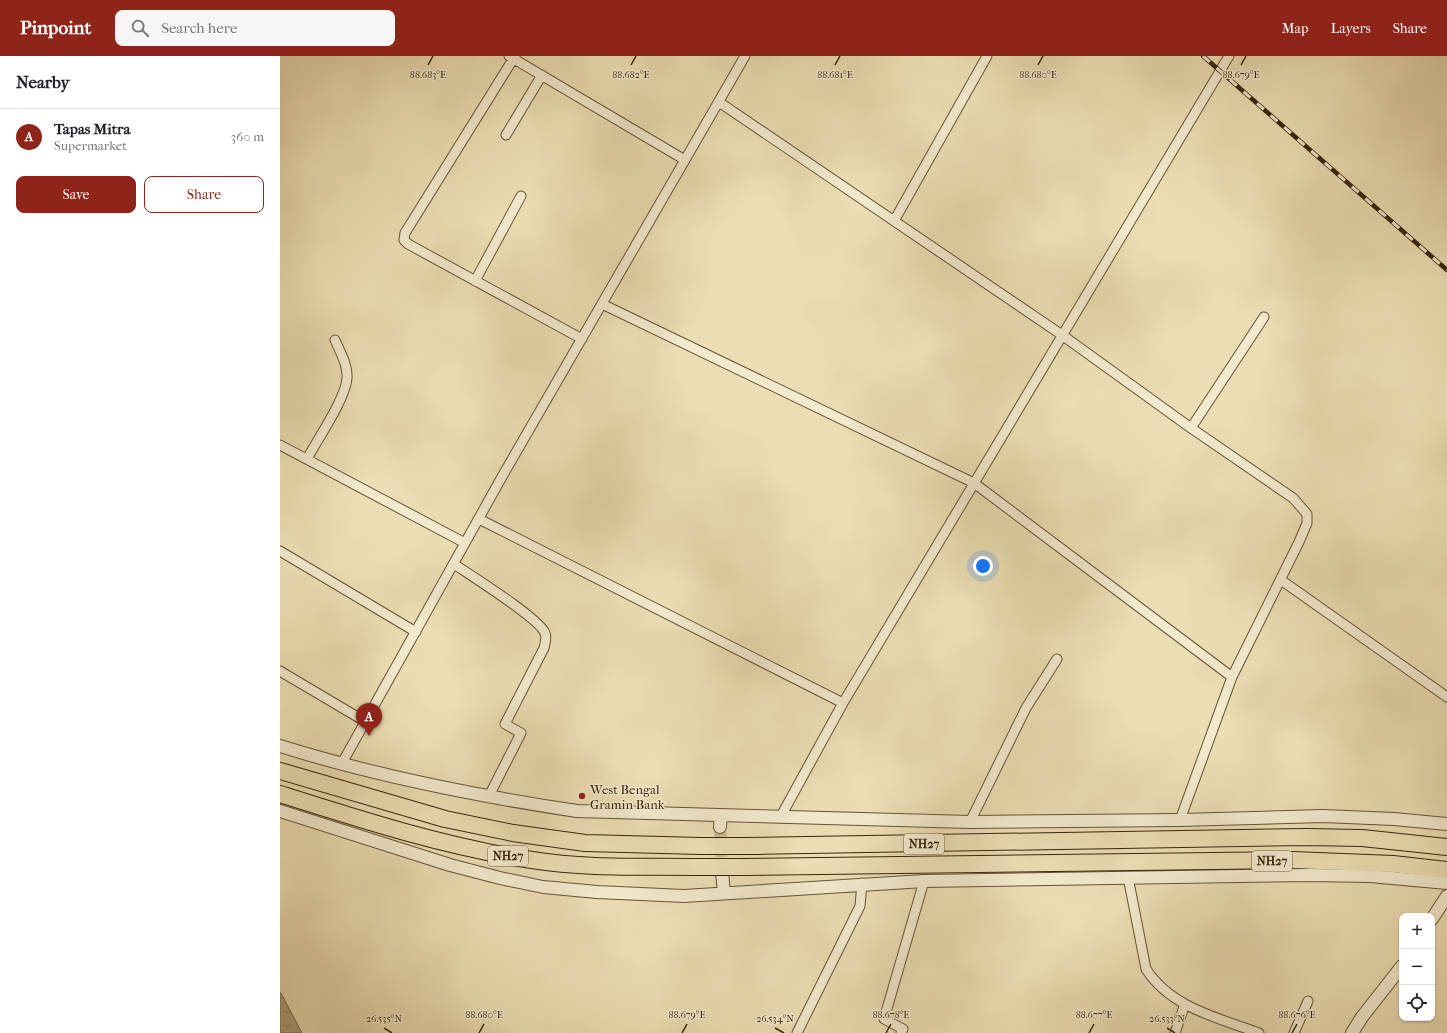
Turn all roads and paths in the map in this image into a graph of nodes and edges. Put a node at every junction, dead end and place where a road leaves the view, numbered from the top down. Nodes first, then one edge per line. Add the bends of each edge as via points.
1 (745, 56) edge
2 (987, 56) edge
3 (1229, 56) edge
4 (513, 57) edge
5 (542, 75) junction
6 (719, 102) junction
7 (506, 135) dead end
8 (685, 160) junction
9 (521, 196) dead end
10 (894, 221) junction
11 (475, 281) junction
12 (602, 304) junction
13 (1264, 317) dead end
14 (1062, 335) junction
15 (582, 339) junction
16 (335, 340) dead end
17 (1191, 428) junction
18 (280, 445) edge
19 (306, 459) junction
20 (974, 483) junction
21 (479, 519) junction
22 (465, 543) junction
23 (280, 551) edge
24 (454, 564) junction
25 (1281, 580) junction
26 (416, 632) junction
27 (1056, 659) dead end
28 (280, 671) edge
29 (1232, 677) junction
30 (1447, 697) edge
31 (843, 703) junction
32 (366, 722) junction
33 (280, 746) edge
34 (341, 765) junction
35 (280, 771) edge
36 (280, 794) edge
37 (490, 796) junction
38 (280, 811) edge
39 (720, 815) junction
40 (780, 816) junction
41 (1180, 820) junction
42 (1446, 821) edge
43 (970, 822) junction
44 (720, 827) tunnel mouth
45 (1447, 847) edge
46 (1447, 870) edge
47 (722, 872) tunnel mouth
48 (1128, 877) junction
49 (924, 881) junction
50 (862, 883) junction
51 (1447, 884) edge
52 (724, 893) junction
53 (1447, 896) edge
54 (1435, 914) edge
55 (1399, 970) edge
56 (1308, 1000) dead end
57 (1185, 1004) junction
58 (797, 1033) edge
59 (901, 1033) edge
60 (1174, 1033) edge
61 (1259, 1033) edge
62 (1294, 1033) edge
63 (1352, 1033) edge

1 - 6 street
2 - 10 street
3 - 14 street
4 - 5 street
4 - 11 street via 404,236 408,244
5 - 7 street
5 - 8 street
6 - 8 street
6 - 10 street
8 - 12 street
9 - 11 street
10 - 14 street
11 - 15 street
12 - 15 street
12 - 20 street
13 - 17 street
14 - 17 street
14 - 20 street
15 - 21 street
16 - 19 street via 344,361 347,380
17 - 25 street via 1293,498 1307,514 1299,542
18 - 19 street
19 - 22 street
20 - 29 street
20 - 31 street
21 - 22 street
21 - 31 street
22 - 24 street
23 - 26 street
24 - 26 street
24 - 37 street via 539,625 545,633 544,648 505,724 521,733
25 - 29 street
25 - 30 street
26 - 32 street
27 - 43 street via 1026,708
28 - 32 street
29 - 41 street
31 - 40 street
32 - 34 street
33 - 34 street
34 - 37 street
35 - 45 highway, NH27, bridge via 445,819 513,833 585,843 742,846 1307,837 1408,841
36 - 46 highway, NH27, bridge via 402,831 482,851 585,866 744,867 1293,860 1394,864
37 - 39 street via 577,811
38 - 52 street via 450,865 543,887 645,895
39 - 40 street
39 - 44 street
40 - 43 street
41 - 42 street via 1323,816
41 - 43 street
47 - 52 street
48 - 49 street
48 - 51 street via 1370,876
48 - 57 street via 1146,969 1159,986
49 - 50 street
49 - 59 street via 884,1019 903,1029
50 - 52 street
50 - 58 street via 860,906
53 - 54 street
55 - 63 street
56 - 62 street
57 - 60 street
57 - 61 street via 1207,1015

